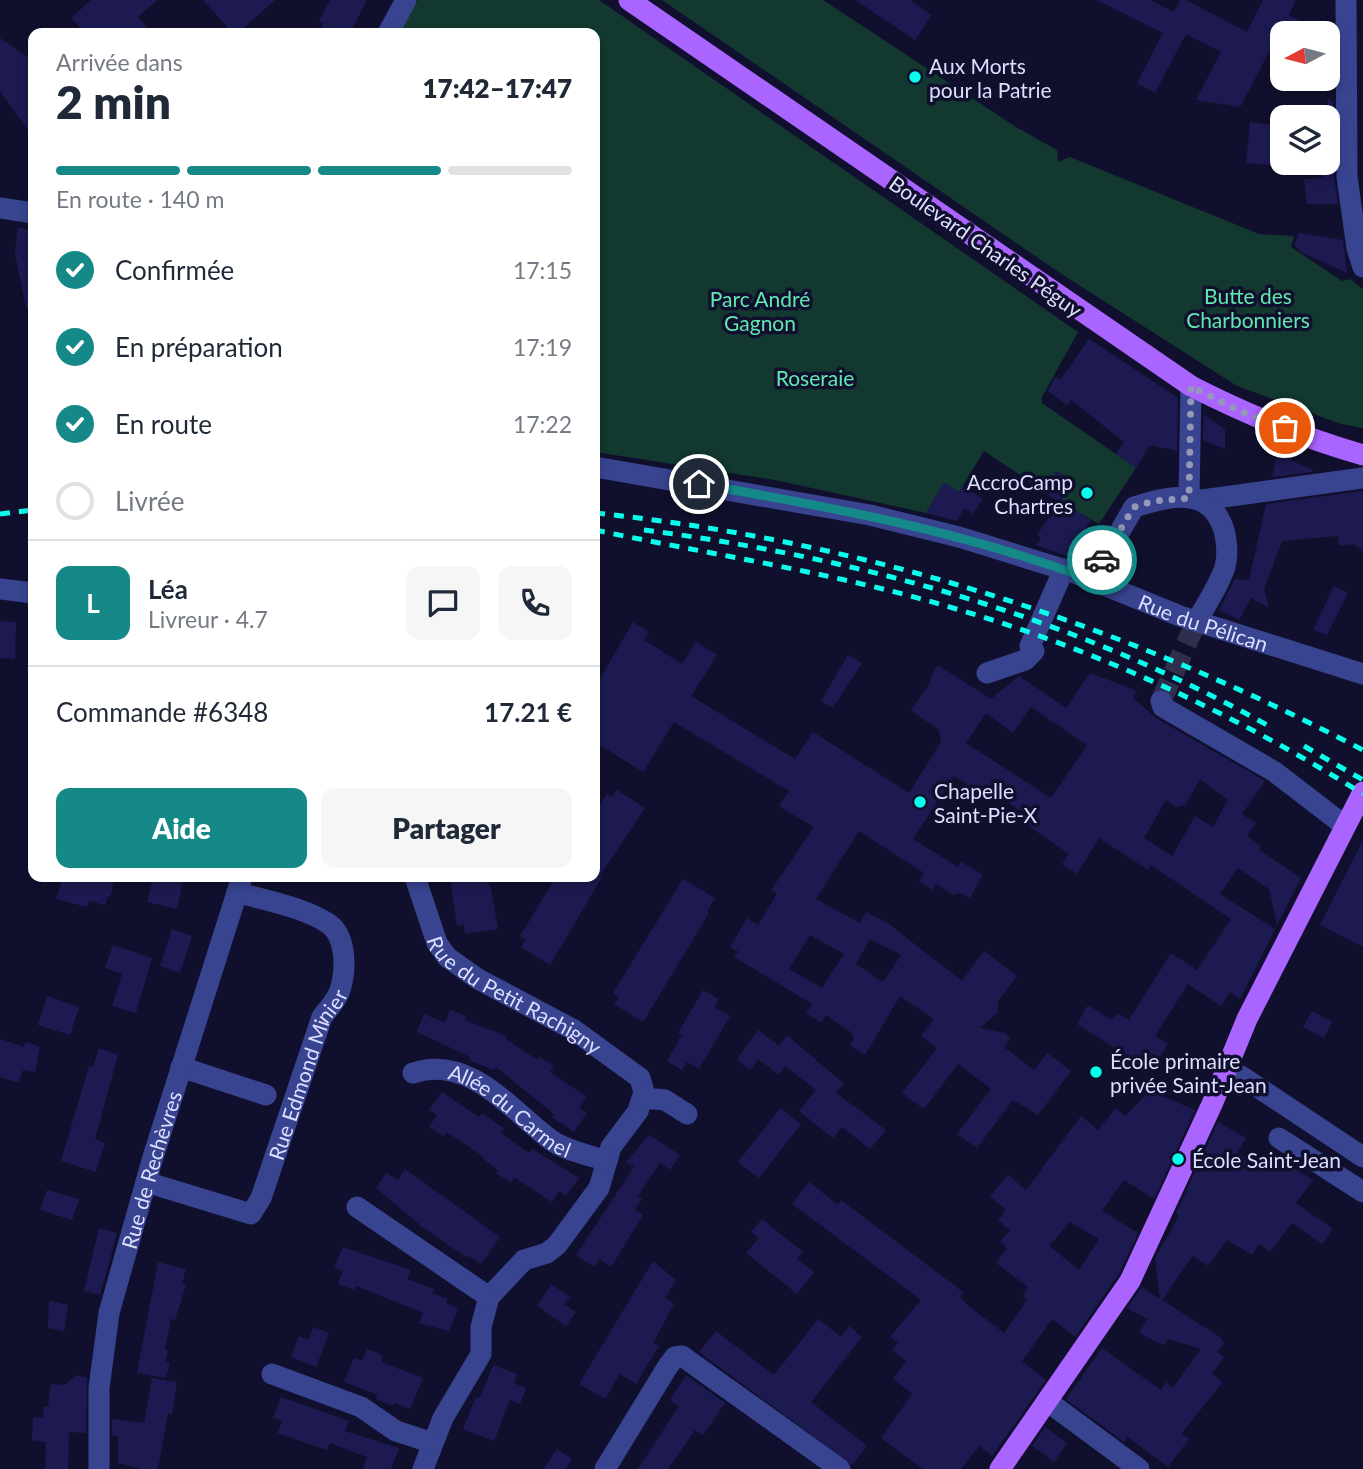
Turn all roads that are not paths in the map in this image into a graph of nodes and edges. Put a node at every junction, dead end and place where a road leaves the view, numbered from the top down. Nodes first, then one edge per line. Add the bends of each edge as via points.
1 (406, 0) edge
2 (629, 0) edge
3 (1346, 0) edge
4 (391, 28) edge
5 (0, 208) edge
6 (28, 212) edge
7 (1359, 237) edge
8 (1363, 267) edge
9 (1191, 386) junction
10 (1363, 455) edge
11 (600, 468) edge
12 (1363, 478) edge
13 (1195, 499) junction
14 (1063, 569) junction
15 (1092, 580) junction
16 (0, 589) edge
17 (28, 592) edge
18 (1197, 620) junction
19 (987, 673) dead end
20 (1363, 674) edge
21 (1161, 701) dead end
22 (1363, 792) edge
23 (1345, 826) junction
24 (417, 882) edge
25 (239, 885) edge
26 (181, 1067) junction
27 (1226, 1070) junction
28 (413, 1073) dead end
29 (266, 1095) dead end
30 (644, 1095) junction
31 (687, 1114) dead end
32 (1279, 1138) dead end
33 (1363, 1157) edge
34 (607, 1161) junction
35 (146, 1182) junction
36 (1363, 1192) edge
37 (357, 1206) dead end
38 (489, 1297) junction
39 (272, 1374) dead end
40 (1046, 1401) junction
41 (432, 1443) junction
42 (99, 1469) edge
43 (424, 1469) edge
44 (605, 1469) edge
45 (840, 1469) edge
46 (1000, 1469) edge
47 (1139, 1469) edge

1 - 4 street
2 - 9 main road, Boulevard Charles Péguy
3 - 7 street via 1347,177
5 - 6 street
7 - 8 street
9 - 10 main road, Boulevard Charles Péguy via 1237,410
9 - 13 street
11 - 14 street, Rue du Pélican via 870,515
12 - 13 street
13 - 15 street via 1134,507
13 - 18 street via 1215,510 1227,554
14 - 15 street, Rue du Pélican
14 - 19 street via 1030,646 1034,650 1025,660
15 - 18 street, Rue du Pélican
16 - 17 street
18 - 20 street, Rue du Pélican
21 - 23 street via 1163,707 1275,772
22 - 23 main road
23 - 27 main road
24 - 30 street, Rue du Petit Rachigny via 437,943 447,957 478,979 574,1030 640,1078
25 - 26 street, Rue de Rechèvres
25 - 35 street, Rue Edmond Minier via 331,926 341,942 344,969 340,992 322,1017 261,1198 251,1214
26 - 29 street
26 - 35 street, Rue de Rechèvres
27 - 33 street
27 - 40 main road via 1129,1281
28 - 34 street, Allée du Carmel via 440,1068 484,1084 552,1141
30 - 31 street via 665,1100
30 - 34 street
32 - 36 street
34 - 38 street via 599,1188 556,1245 524,1260
35 - 42 street, Rue de Rechèvres via 103,1345
37 - 38 street
38 - 41 street via 481,1327 481,1354
39 - 41 street via 361,1407 396,1431
40 - 46 main road
40 - 47 street
41 - 43 street
44 - 45 street via 668,1366 682,1356

